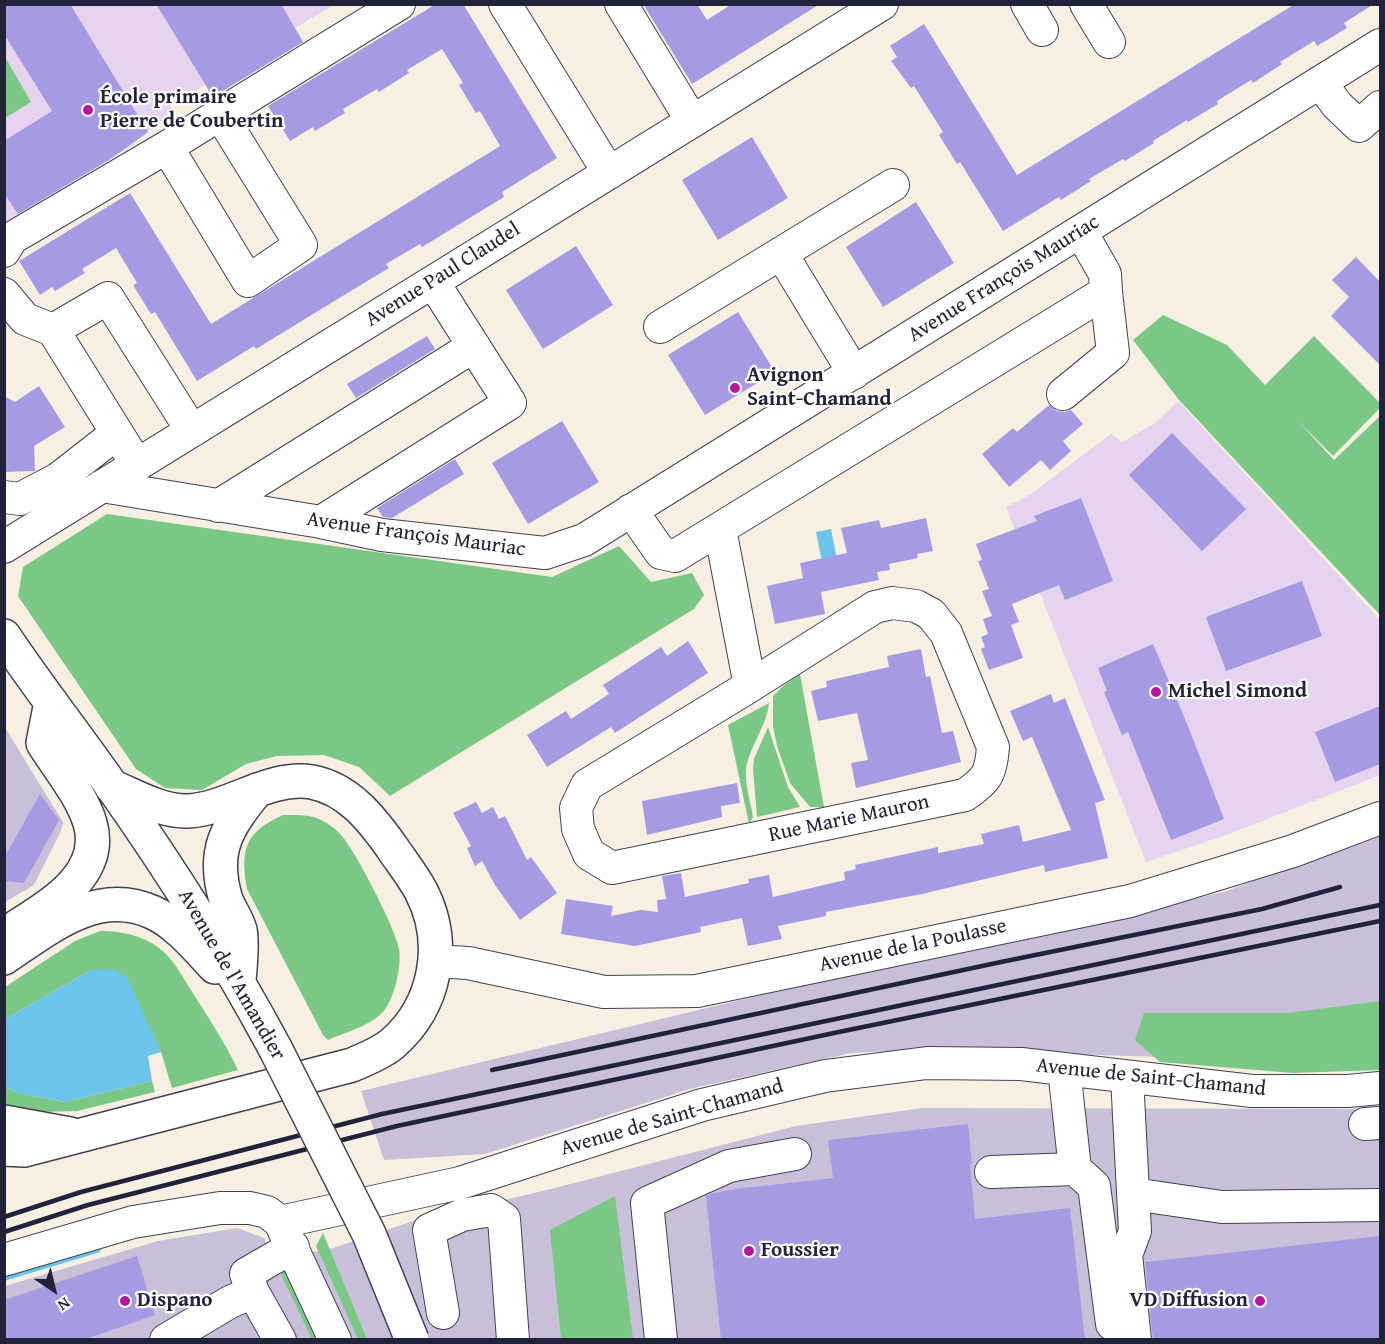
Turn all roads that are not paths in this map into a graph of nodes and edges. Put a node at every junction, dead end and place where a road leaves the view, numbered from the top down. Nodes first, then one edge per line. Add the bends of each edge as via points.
1 (399, 4) edge
2 (506, 4) edge
3 (621, 4) edge
4 (882, 4) edge
5 (1086, 4) edge
6 (1109, 42) dead end
7 (1380, 45) edge
8 (1320, 82) junction
9 (1380, 106) edge
10 (220, 114) junction
11 (692, 122) junction
12 (167, 147) junction
13 (621, 165) junction
14 (893, 184) dead end
15 (1081, 232) junction
16 (4, 251) edge
17 (781, 253) junction
18 (433, 282) junction
19 (1106, 292) junction
20 (4, 294) edge
21 (660, 327) dead end
22 (53, 330) junction
23 (474, 346) junction
24 (854, 373) junction
25 (1063, 394) dead end
26 (192, 431) junction
27 (117, 433) junction
28 (137, 465) junction
29 (102, 486) junction
30 (4, 497) edge
31 (218, 506) junction
32 (631, 510) junction
33 (321, 522) junction
34 (720, 529) junction
35 (4, 547) edge
36 (4, 636) edge
37 (750, 686) junction
38 (51, 702) junction
39 (111, 786) junction
40 (258, 790) junction
41 (1380, 818) edge
42 (4, 935) edge
43 (4, 958) edge
44 (435, 961) junction
45 (239, 981) junction
46 (1064, 1069) junction
47 (1127, 1077) junction
48 (1380, 1088) edge
49 (4, 1122) edge
50 (81, 1136) junction
51 (4, 1149) edge
52 (795, 1154) dead end
53 (1075, 1169) junction
54 (991, 1172) dead end
55 (1133, 1194) junction
56 (1379, 1205) dead end
57 (286, 1234) junction
58 (4, 1260) edge
59 (253, 1292) junction
60 (442, 1313) dead end
61 (166, 1340) edge
62 (280, 1340) edge
63 (335, 1340) edge
64 (412, 1340) edge
65 (513, 1340) edge
66 (661, 1340) edge
67 (1114, 1340) edge
68 (1135, 1340) edge

1 - 10 street
2 - 13 street
3 - 11 street
4 - 11 street, Avenue Paul Claudel
5 - 6 street
7 - 8 street, Avenue François Mauriac
8 - 9 street via 1359,126
8 - 15 street, Avenue François Mauriac
10 - 12 street
10 - 12 street via 302,245 248,281
11 - 13 street, Avenue Paul Claudel
12 - 16 street via 12,238
13 - 18 street, Avenue Paul Claudel
14 - 17 street
15 - 19 street via 1105,274
15 - 24 street, Avenue François Mauriac
17 - 21 street
17 - 24 street
18 - 23 street
18 - 26 street, Avenue Paul Claudel
19 - 25 street via 1113,353
19 - 34 street
20 - 22 street via 25,319
22 - 26 street via 108,298
22 - 27 street
23 - 31 street
23 - 33 street via 510,403
24 - 32 street, Avenue François Mauriac
26 - 28 street, Avenue Paul Claudel
27 - 28 street
27 - 30 street via 58,479 20,499
28 - 29 street, Avenue Paul Claudel
29 - 31 street, Avenue François Mauriac
29 - 35 street, Avenue Paul Claudel
31 - 33 street, Avenue François Mauriac
32 - 33 street, Avenue François Mauriac via 584,540 544,553 382,535
32 - 34 street via 661,553 675,556
34 - 37 street
36 - 38 main road, Avenue de l'Amandier
37 - 37 street, Rue Marie Mauron via 587,785 576,808 578,829 589,854 612,868 965,795 982,784 992,765 993,747 946,633 931,614 916,606 892,603 875,607
38 - 39 main road, Avenue de l'Amandier
38 - 42 main road via 43,743 90,823 93,843 89,863 79,880
39 - 40 main road via 149,803 188,811 212,807
39 - 45 main road, Avenue de l'Amandier
40 - 44 main road via 312,782 337,791 358,805 421,890 436,937
40 - 45 main road via 236,816 221,848 226,901 240,931
41 - 44 street, Avenue de la Poulasse via 1293,851 1130,901 697,991 604,992 468,963
43 - 45 main road via 81,910 109,904 152,912 171,924 216,968
44 - 50 main road via 432,980 417,1016 398,1038 376,1054 352,1065
45 - 64 main road, Avenue de l'Amandier, bridge via 369,1234
46 - 47 street, Avenue de Saint-Chamand
46 - 53 street
46 - 57 street, Avenue de Saint-Chamand via 1021,1064 927,1064 825,1076 702,1105
47 - 48 street, Avenue de Saint-Chamand via 1252,1091
47 - 55 street
49 - 50 main road
50 - 51 main road via 24,1150
52 - 66 street via 729,1166 647,1203
53 - 54 street
53 - 67 street via 1094,1186
55 - 56 street via 1222,1207
55 - 68 street via 1135,1231 1126,1255
57 - 58 street via 267,1212 220,1208 133,1222
57 - 59 street, Avenue de Saint-Chamand via 246,1274
57 - 63 street
59 - 61 street
59 - 62 street
60 - 65 street via 429,1230 462,1215 491,1210 504,1219

